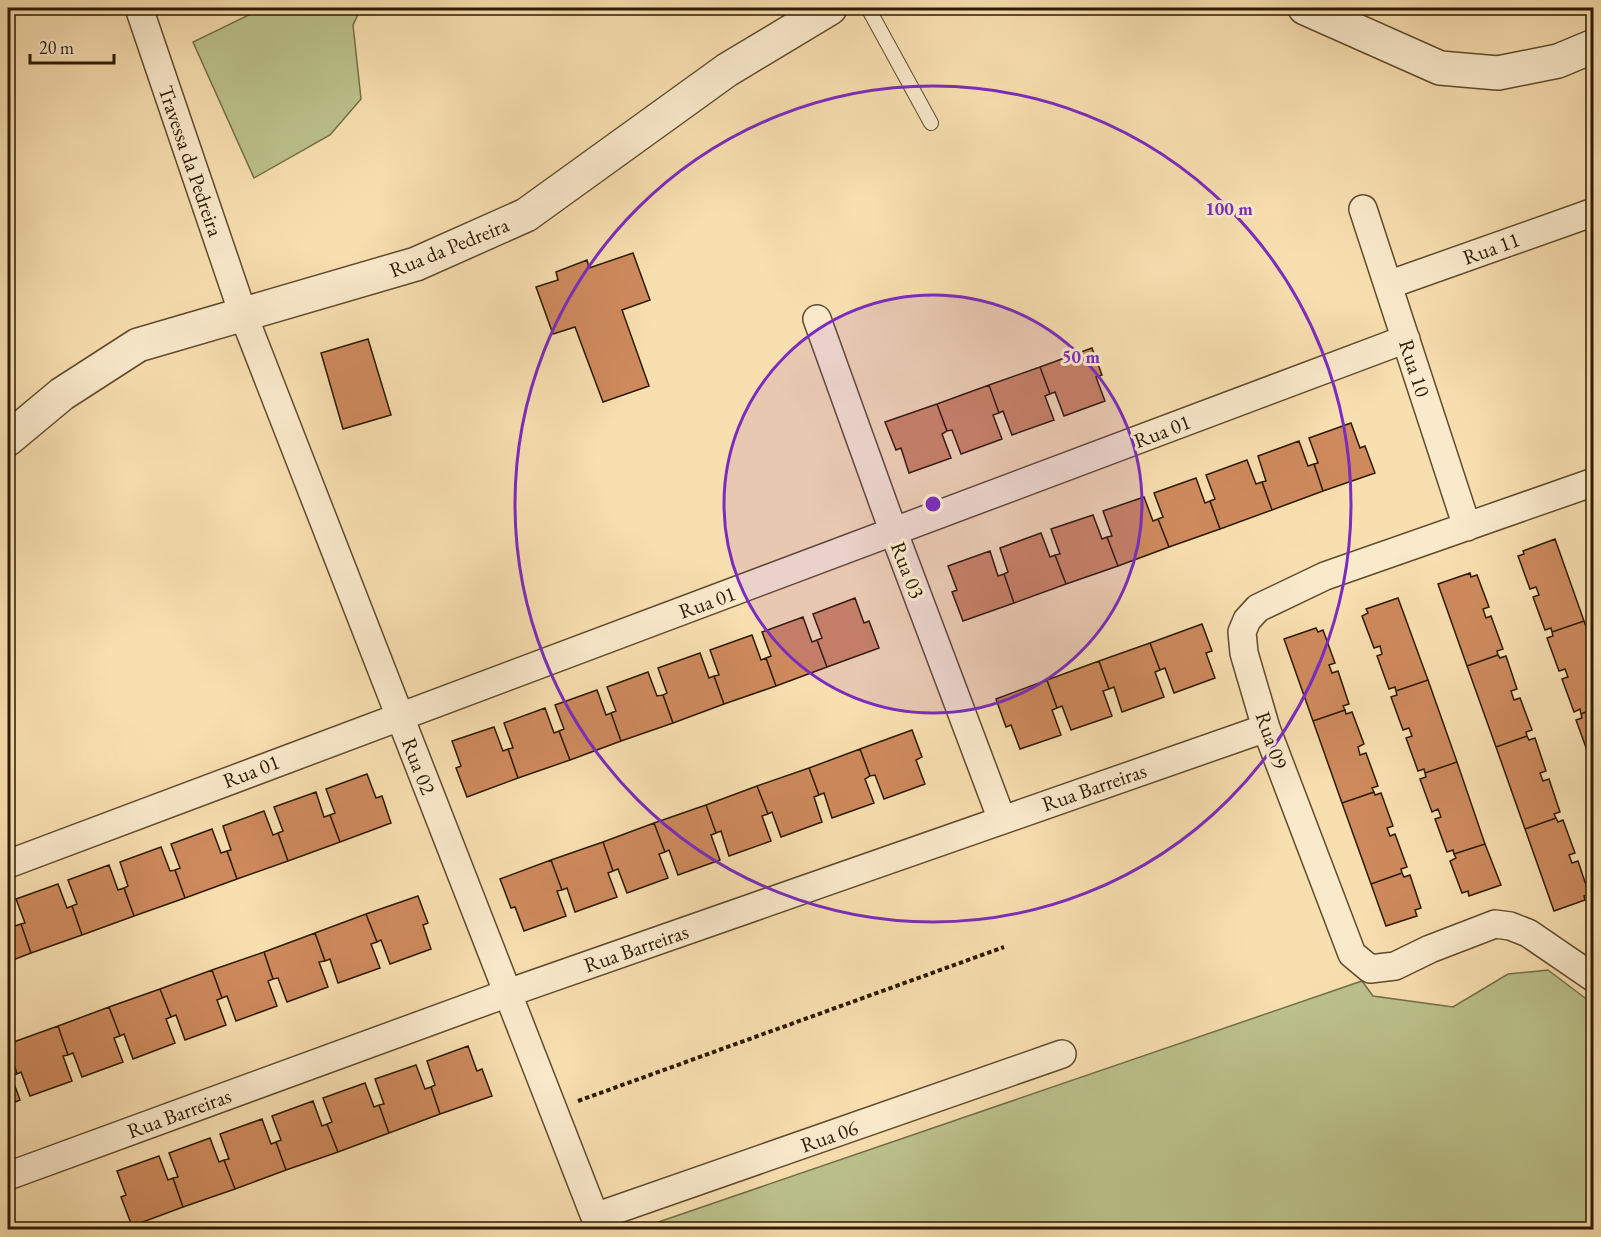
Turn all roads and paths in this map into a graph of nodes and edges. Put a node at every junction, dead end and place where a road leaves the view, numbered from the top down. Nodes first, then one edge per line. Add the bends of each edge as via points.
1 (139, 8) edge
2 (830, 8) edge
3 (868, 8) edge
4 (1305, 8) edge
5 (1338, 15) edge
6 (1593, 46) edge
7 (931, 123) dead end
8 (1363, 209) dead end
9 (1593, 212) edge
10 (1388, 285) junction
11 (243, 314) junction
12 (818, 319) dead end
13 (1406, 339) junction
14 (8, 439) edge
15 (1593, 482) edge
16 (1467, 526) junction
17 (894, 533) junction
18 (399, 715) junction
19 (1266, 728) junction
20 (1002, 820) junction
21 (8, 864) edge
22 (1004, 947) dead end
23 (1593, 978) edge
24 (508, 993) junction
25 (1062, 1054) dead end
26 (553, 1110) junction
27 (8, 1176) edge
28 (595, 1217) joint

1 - 11 street, Travessa da Pedreira
2 - 11 street, Rua da Pedreira via 727,70 526,215 416,264
3 - 7 lane
4 - 5 street
5 - 6 street via 1440,68 1498,73 1558,61
8 - 10 street, Rua 10
9 - 10 street, Rua 11
10 - 13 street, Rua 10
11 - 14 street, Rua da Pedreira via 138,345 62,394
11 - 18 street, Rua 02
12 - 17 street, Rua 03
13 - 16 street, Rua 10
13 - 17 street, Rua 01
15 - 16 street, Rua 09
16 - 19 street, Rua 09 via 1325,576 1258,609 1247,620 1242,632 1244,652
17 - 18 street, Rua 01
17 - 20 street, Rua 03
18 - 21 street, Rua 01
18 - 24 street, Rua 02
19 - 20 street, Rua Barreiras
19 - 23 street, Rua 09 via 1352,954 1370,969 1395,966 1495,924 1528,933
20 - 24 street, Rua Barreiras
22 - 26 path
24 - 26 street, Rua 02
24 - 27 street, Rua Barreiras
25 - 28 street, Rua 06
26 - 28 street, Rua 02

